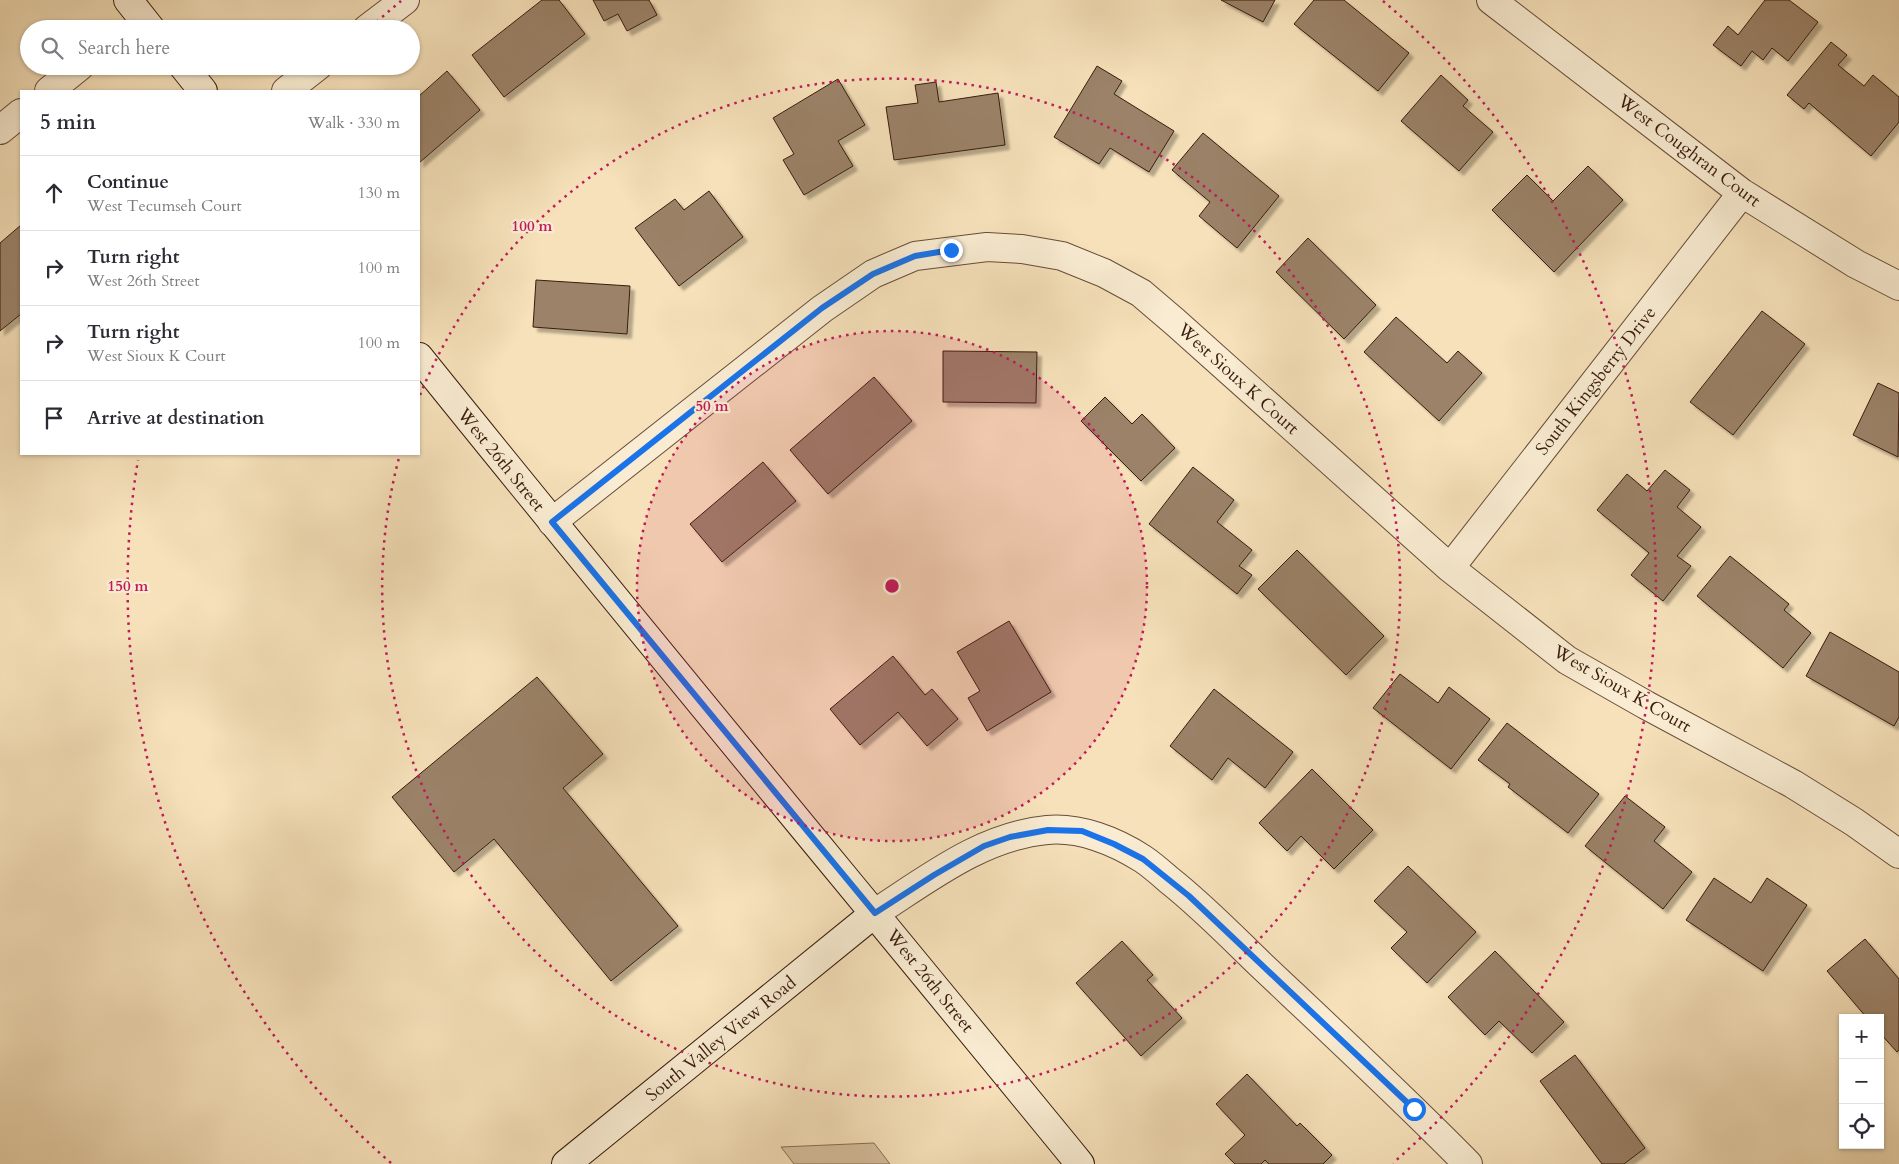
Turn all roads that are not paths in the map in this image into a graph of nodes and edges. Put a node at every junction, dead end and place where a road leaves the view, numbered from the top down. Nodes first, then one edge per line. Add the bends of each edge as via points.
1 (405, 0) edge
2 (1491, 0) edge
3 (379, 20) edge
4 (69, 75) edge
5 (191, 75) edge
6 (306, 75) edge
7 (50, 90) edge
8 (203, 90) edge
9 (287, 90) edge
10 (20, 114) edge
11 (0, 130) edge
12 (1742, 193) junction
13 (1899, 286) edge
14 (420, 358) edge
15 (552, 522) junction
16 (1450, 568) junction
17 (1899, 854) edge
18 (875, 913) junction
19 (566, 1164) edge
20 (1080, 1164) edge
21 (1468, 1164) edge

1 - 3 street
2 - 12 street, West Coughran Court
4 - 7 street
5 - 8 street
6 - 9 street
10 - 11 street
12 - 13 street, West Coughran Court via 1856,264
12 - 16 street, South Kingsberry Drive
14 - 15 street, West 26th Street
15 - 16 street, West Sioux K Court via 822,308 873,274 915,256 987,247 1062,256 1141,293
15 - 18 street, West 26th Street
16 - 17 street, West Sioux K Court via 1567,660 1793,784
18 - 19 street, South Valley View Road
18 - 20 street, West 26th Street
18 - 21 street, South Valley View Road via 984,846 1010,837 1048,830 1082,831 1114,844 1143,859 1189,896

